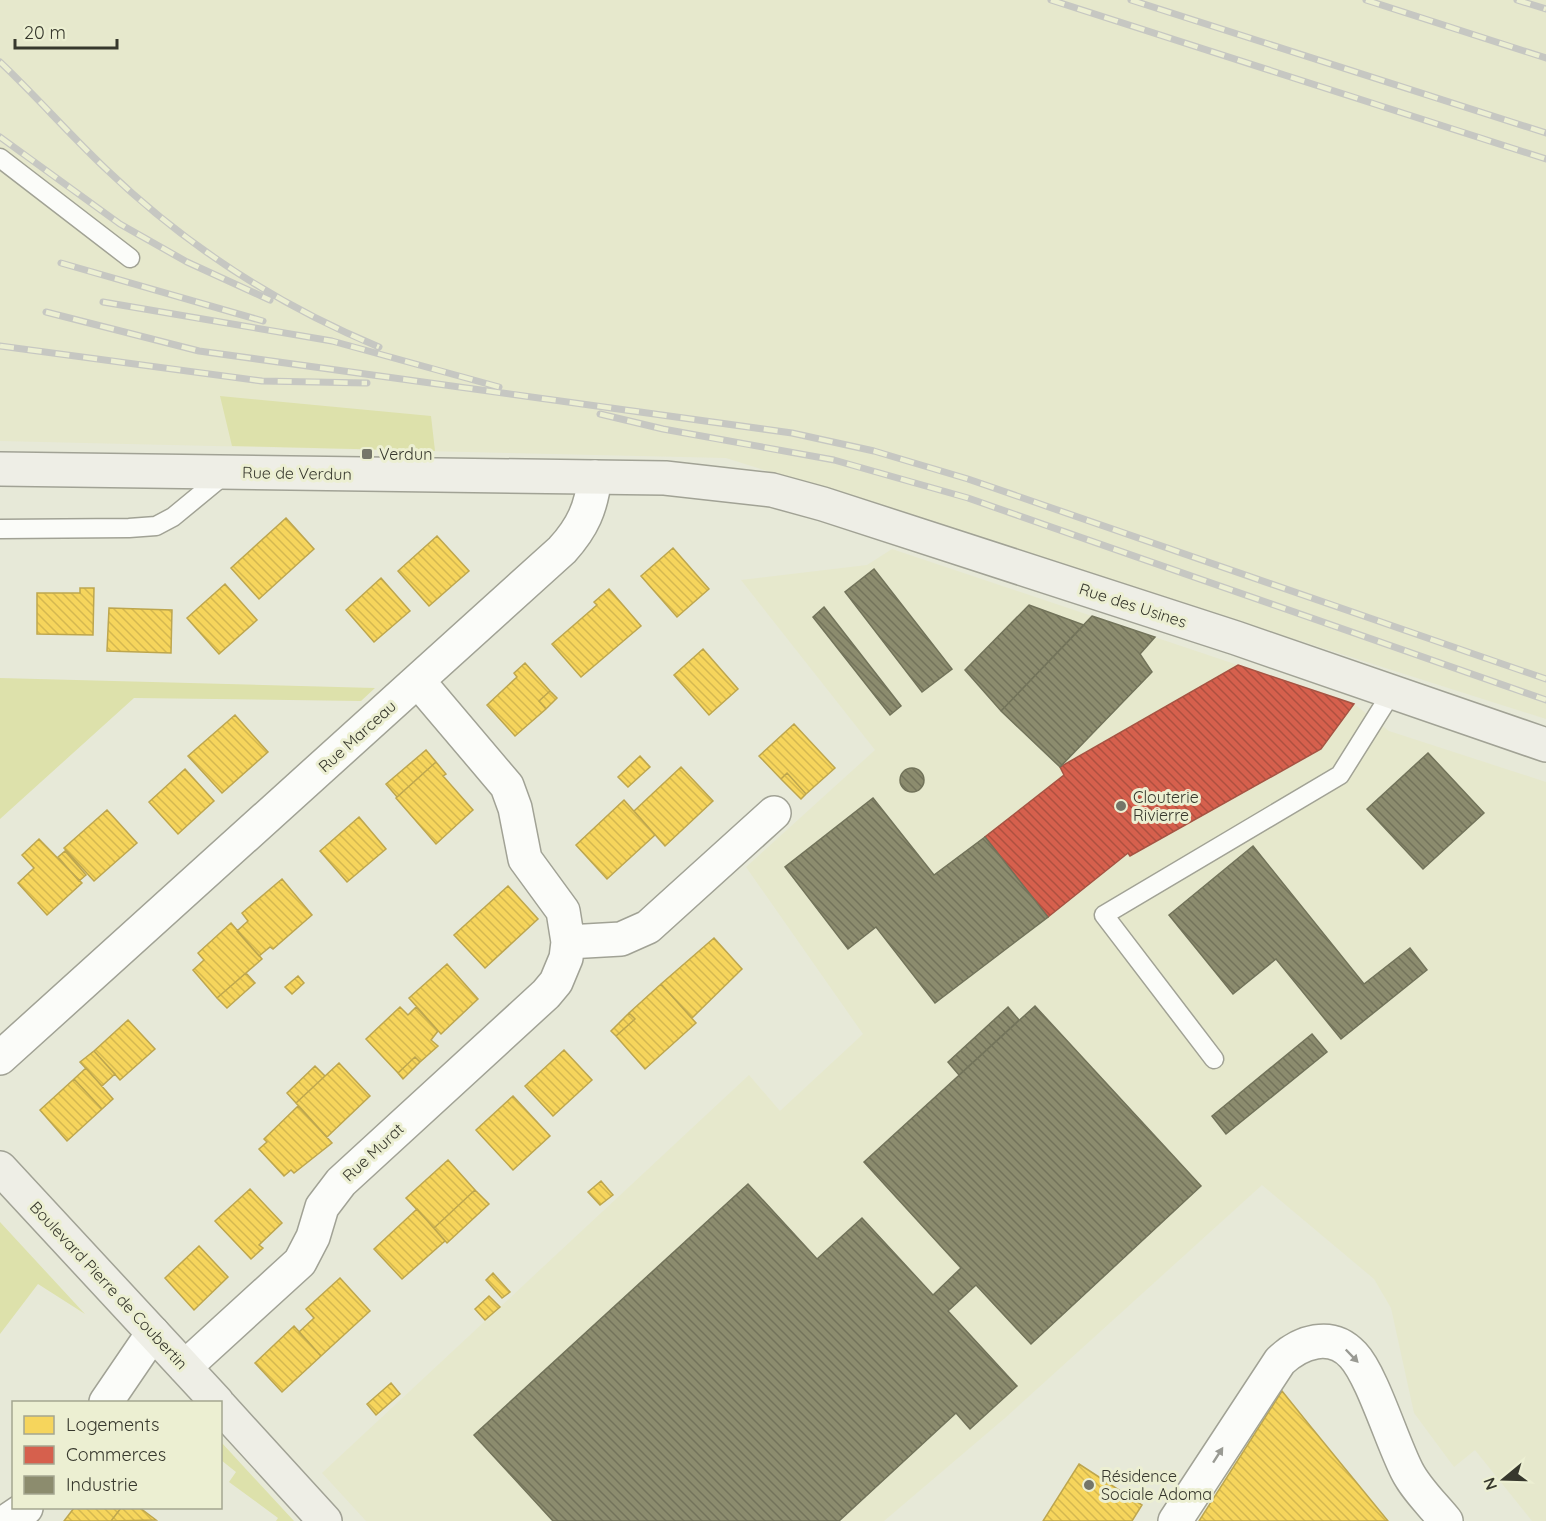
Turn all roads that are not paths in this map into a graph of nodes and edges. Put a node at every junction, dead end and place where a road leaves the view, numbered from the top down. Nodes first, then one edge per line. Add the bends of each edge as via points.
1 (0, 158) edge
2 (130, 258) dead end
3 (0, 469) edge
4 (228, 472) junction
5 (595, 477) junction
6 (0, 529) edge
7 (418, 681) junction
8 (1392, 692) junction
9 (1546, 745) edge
10 (774, 813) dead end
11 (568, 942) junction
12 (0, 1058) edge
13 (1214, 1059) dead end
14 (0, 1168) edge
15 (153, 1333) junction
16 (184, 1367) junction
17 (107, 1401) edge
18 (216, 1401) edge
19 (222, 1408) edge
20 (325, 1521) edge
21 (1175, 1521) edge
22 (1446, 1521) edge

1 - 2 lane
3 - 4 street, Rue de Verdun
4 - 5 street, Rue de Verdun
4 - 6 lane via 156,526
5 - 7 street, Rue Marceau via 591,507 575,536
5 - 8 street, Rue des Usines via 665,478 772,490 1236,638
7 - 11 street, Rue Murat via 507,786 525,859 563,911
7 - 12 street, Rue Marceau
8 - 9 street, Rue des Usines
8 - 13 lane via 1340,775 1104,915
10 - 11 street via 648,927 621,939
11 - 16 street, Rue Murat via 562,969 546,994 341,1182 322,1206 314,1237 300,1262
14 - 15 street, Boulevard Pierre de Coubertin
15 - 16 street, Boulevard Pierre de Coubertin
15 - 17 street
16 - 18 street, Boulevard Pierre de Coubertin
19 - 20 street
21 -> 22 street via 1280,1361 1292,1350 1315,1341 1342,1346 1359,1363 1408,1474

